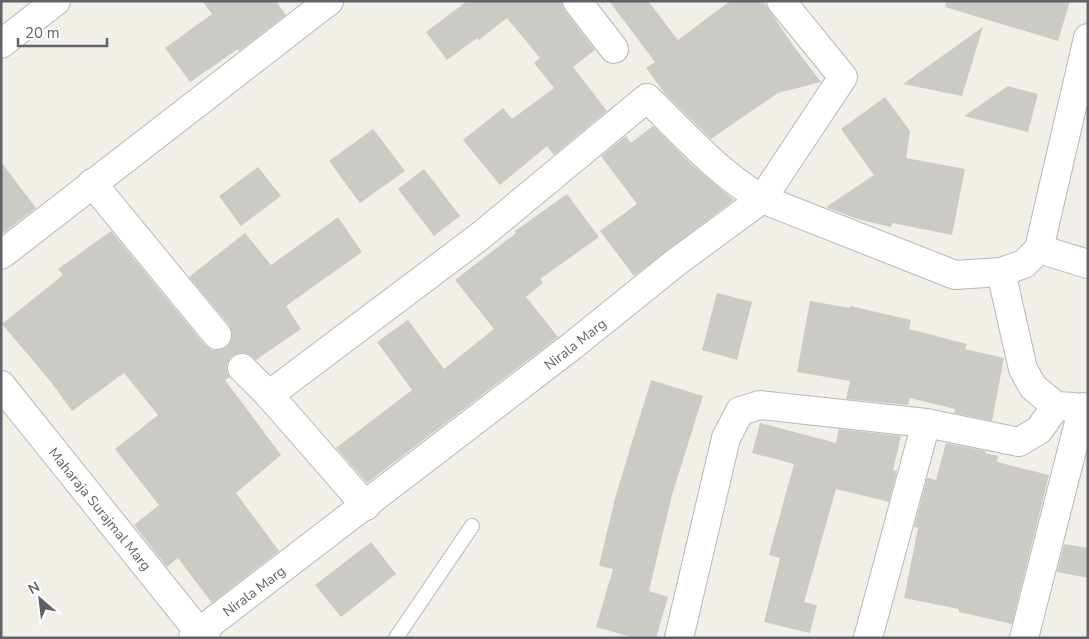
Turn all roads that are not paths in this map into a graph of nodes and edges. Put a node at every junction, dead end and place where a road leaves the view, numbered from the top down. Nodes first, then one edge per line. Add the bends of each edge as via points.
1 (56, 1) edge
2 (577, 1) edge
3 (781, 1) edge
4 (327, 2) edge
5 (1088, 38) edge
6 (1, 44) edge
7 (614, 49) dead end
8 (92, 183) junction
9 (762, 199) junction
10 (1039, 249) junction
11 (1, 255) edge
12 (1088, 264) edge
13 (1001, 272) junction
14 (217, 334) dead end
15 (242, 368) dead end
16 (1, 385) edge
17 (269, 395) junction
18 (1056, 406) junction
19 (1085, 408) edge
20 (926, 423) junction
21 (366, 506) junction
22 (472, 526) dead end
23 (200, 636) edge
24 (396, 638) edge
25 (679, 638) edge
26 (868, 638) edge
27 (1024, 638) edge

1 - 6 street
2 - 7 street
3 - 9 street, Nirala Marg via 843,77
4 - 8 street
5 - 10 street
8 - 11 street
8 - 14 street
9 - 13 street via 955,275
9 - 17 street via 718,168 647,98 479,237
9 - 21 street, Nirala Marg via 675,263
10 - 12 street
10 - 13 street via 1024,264
13 - 18 street via 1022,368 1033,387
15 - 17 street
16 - 23 street, Maharaja Surajmal Marg
17 - 21 street
18 - 19 street
18 - 20 street via 1039,430 1018,442
19 - 27 street
20 - 25 street via 760,405 740,411 726,438
20 - 26 street
21 - 23 street, Nirala Marg
22 - 24 lane

